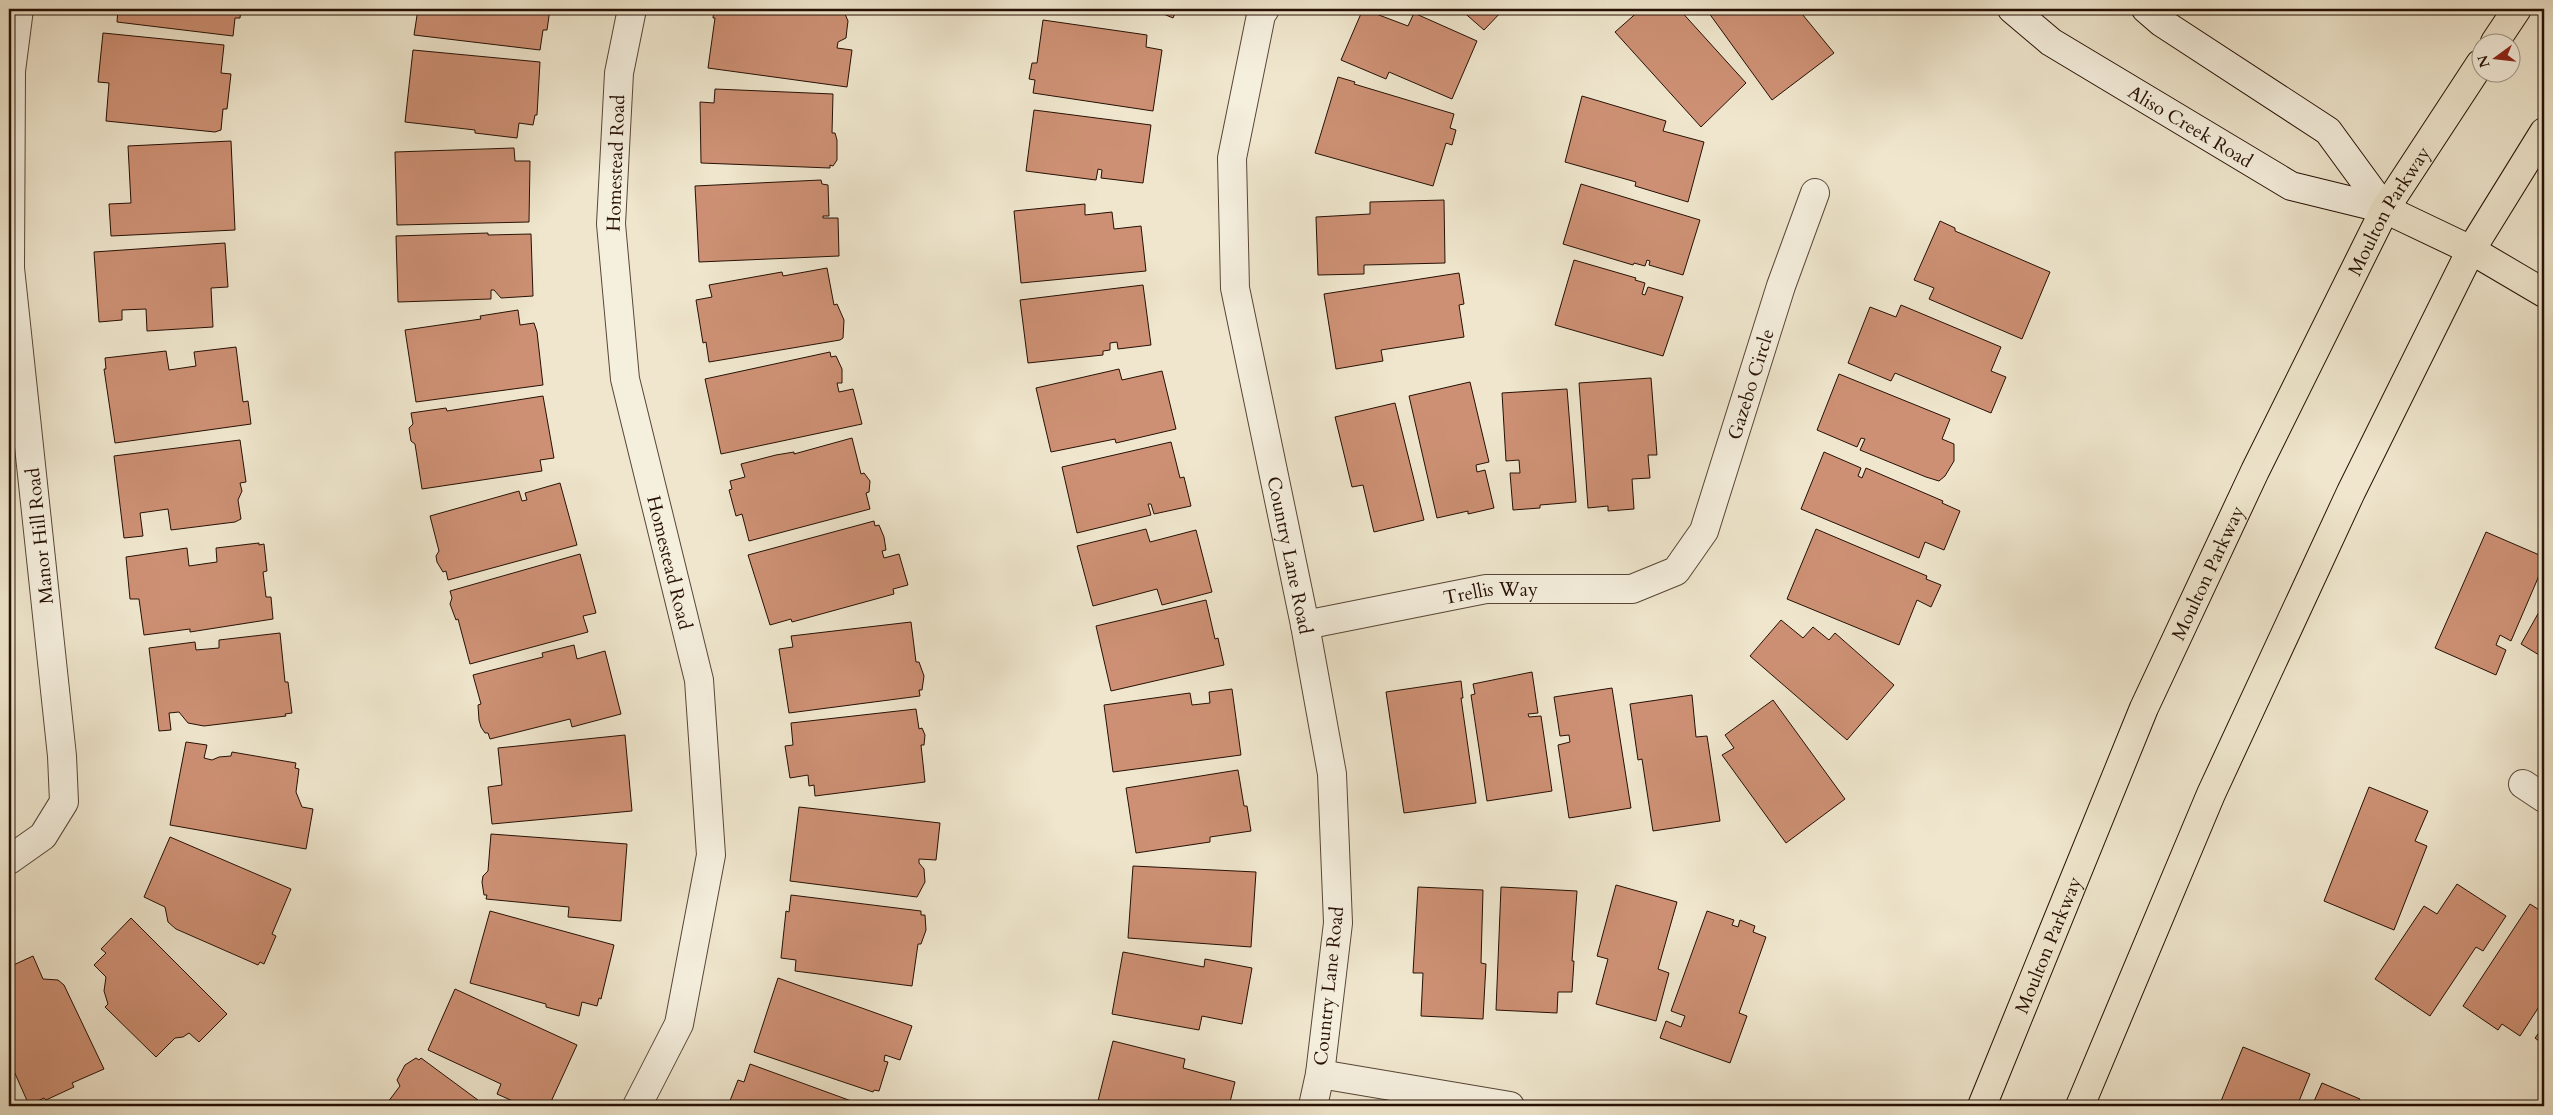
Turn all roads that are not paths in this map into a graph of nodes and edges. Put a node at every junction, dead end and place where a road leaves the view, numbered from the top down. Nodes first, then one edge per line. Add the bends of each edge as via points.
1 (19, 9) edge
2 (632, 9) edge
3 (1265, 9) edge
4 (2012, 9) edge
5 (2146, 9) edge
6 (2517, 9) edge
7 (2502, 32) edge
8 (2470, 79) edge
9 (2544, 132) edge
10 (1815, 193) dead end
11 (2385, 210) junction
12 (2471, 250) junction
13 (2544, 293) edge
14 (1676, 571) joint
15 (1305, 624) junction
16 (9, 860) edge
17 (1320, 1074) junction
18 (637, 1106) edge
19 (1313, 1106) edge
20 (1510, 1106) edge
21 (1982, 1106) edge
22 (2080, 1106) edge

1 - 16 street, Manor Hill Road via 11,71 10,268 62,756 64,802 42,836
2 - 18 street, Homestead Road via 619,73 611,224 625,379 699,680 711,855 680,1024
3 - 15 street, Country Lane Road via 1261,15 1232,158 1235,288
4 - 11 street, Aliso Creek Road via 2051,42 2291,186
5 - 11 street, Aliso Creek Road via 2328,131
6 - 7 main road
8 - 11 main road, Moulton Parkway
9 - 12 main road
10 - 14 street, Gazebo Circle via 1781,286 1704,531
11 - 12 main road, Aliso Creek Road
11 - 21 main road, Moulton Parkway via 2255,471 2144,708
12 - 13 main road, Aliso Creek Road
12 - 22 main road via 2280,642
14 - 15 street, Trellis Way via 1632,589 1486,589
15 - 17 street, Country Lane Road via 1332,774 1338,923
17 - 19 street, Country Lane Road
17 - 20 street

